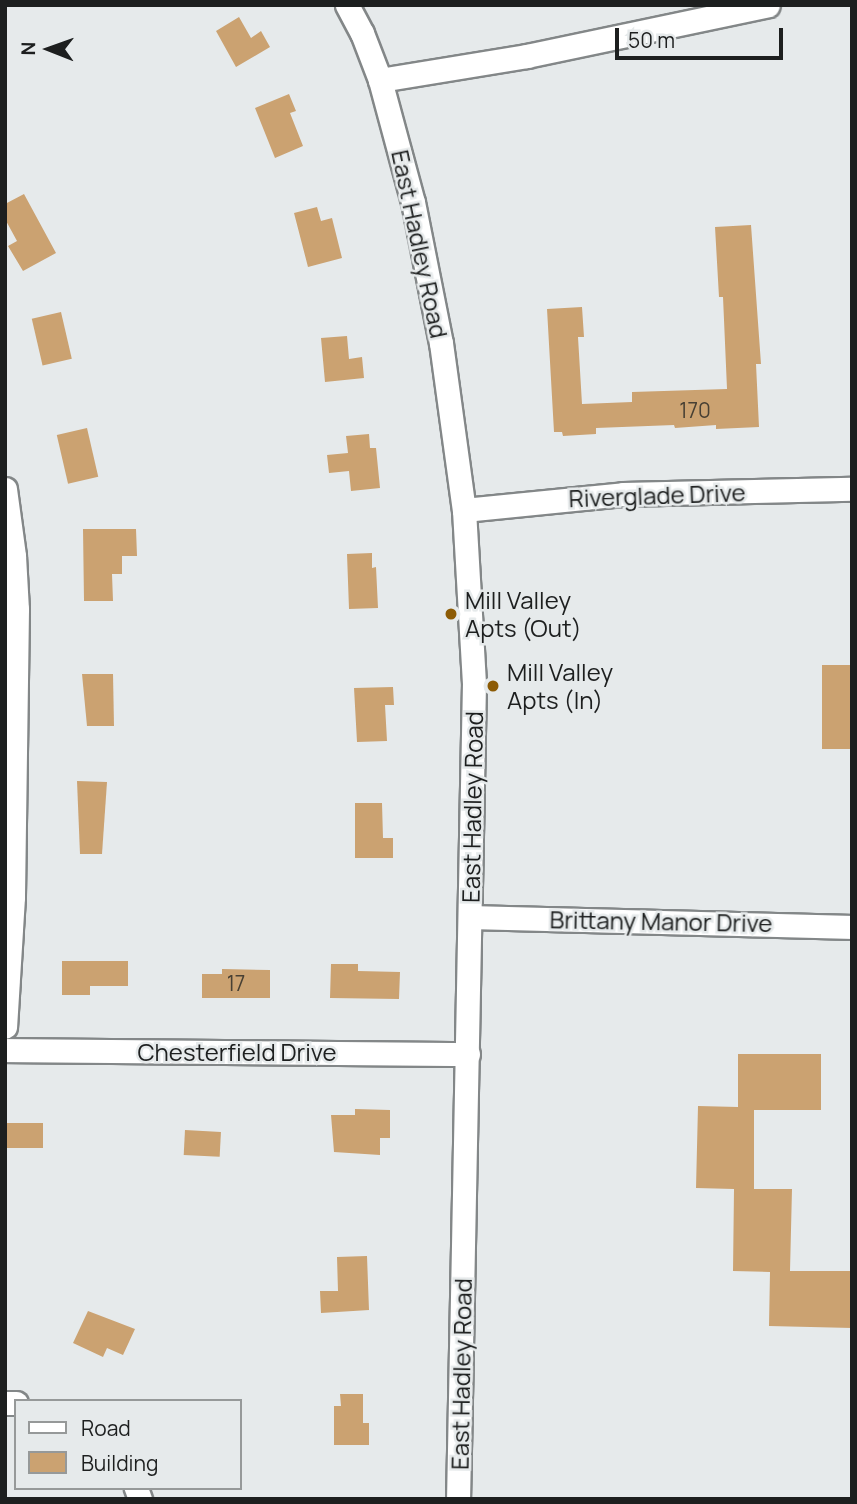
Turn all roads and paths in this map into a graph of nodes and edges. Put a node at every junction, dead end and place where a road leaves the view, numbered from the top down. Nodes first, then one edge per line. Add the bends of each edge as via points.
1 (347, 5) edge
2 (768, 5) edge
3 (380, 80) junction
4 (5, 489) edge
5 (852, 489) edge
6 (464, 510) junction
7 (471, 917) junction
8 (852, 927) edge
9 (5, 1027) edge
10 (5, 1050) edge
11 (468, 1054) junction
12 (458, 1499) edge

1 - 3 street, East Hadley Road
2 - 3 street via 527,56
3 - 6 street, East Hadley Road via 428,274
4 - 9 street via 17,609 13,897
5 - 6 street, Riverglade Drive via 623,494
6 - 7 street, East Hadley Road via 474,683
7 - 8 street, Brittany Manor Drive
7 - 11 street, East Hadley Road
10 - 11 street, Chesterfield Drive
11 - 12 street, East Hadley Road

